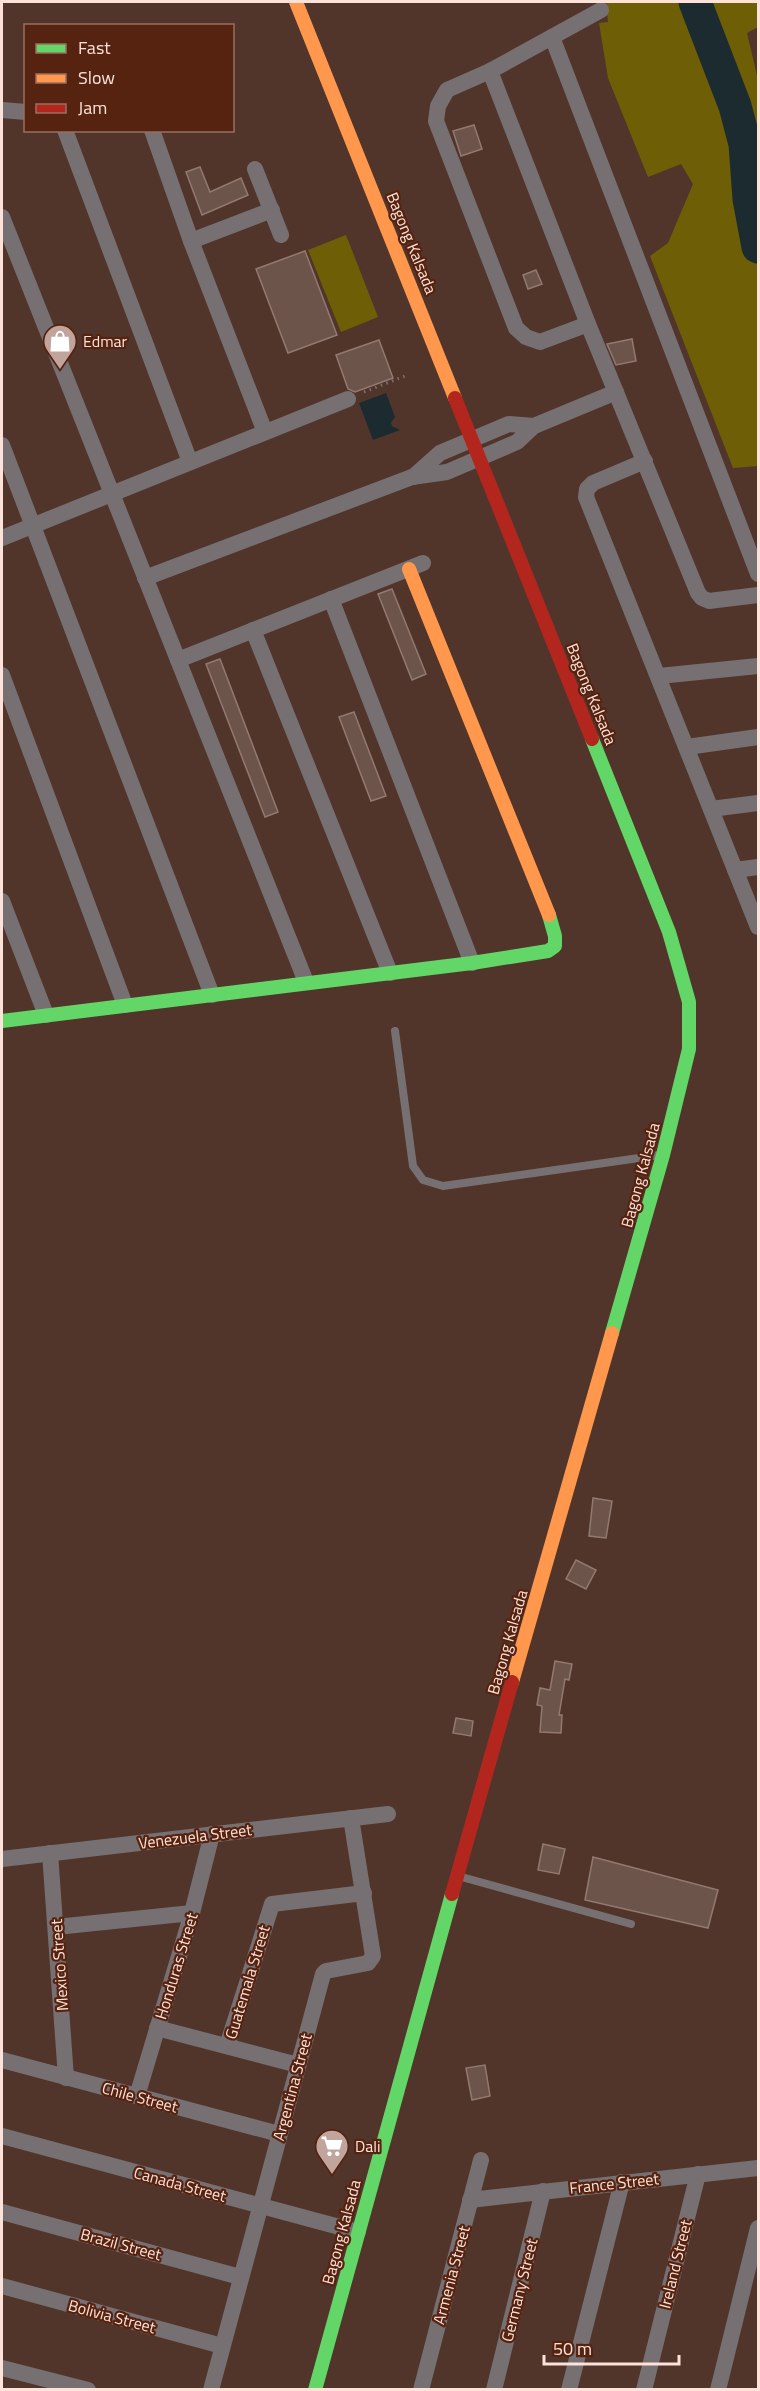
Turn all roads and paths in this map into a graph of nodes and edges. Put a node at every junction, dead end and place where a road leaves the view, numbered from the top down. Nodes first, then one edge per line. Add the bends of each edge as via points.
1 (296, 2) edge
2 (601, 10) dead end
3 (552, 37) junction
4 (490, 71) junction
5 (2, 110) edge
6 (24, 112) edge
7 (66, 132) edge
8 (153, 132) edge
9 (255, 169) dead end
10 (272, 210) junction
11 (2, 217) edge
12 (281, 235) dead end
13 (191, 241) junction
14 (588, 324) junction
15 (405, 376) dead end
16 (616, 392) junction
17 (348, 399) joint
18 (534, 426) junction
19 (265, 432) junction
20 (473, 440) junction
21 (2, 445) edge
22 (480, 458) junction
23 (645, 461) junction
24 (190, 462) junction
25 (412, 477) junction
26 (112, 494) junction
27 (33, 526) junction
28 (2, 538) edge
29 (416, 566) joint
30 (759, 574) edge
31 (145, 578) junction
32 (759, 595) edge
33 (331, 599) junction
34 (253, 630) junction
35 (178, 660) junction
36 (759, 666) edge
37 (2, 675) edge
38 (659, 676) junction
39 (759, 737) edge
40 (687, 747) junction
41 (759, 802) edge
42 (711, 809) junction
43 (759, 867) edge
44 (735, 870) junction
45 (2, 901) edge
46 (759, 927) edge
47 (472, 963) junction
48 (390, 973) junction
49 (306, 982) junction
50 (212, 995) junction
51 (125, 1005) junction
52 (46, 1015) junction
53 (2, 1021) edge
54 (395, 1031) dead end
55 (663, 1155) junction
56 (388, 1814) dead end
57 (351, 1818) junction
58 (212, 1834) junction
59 (50, 1853) junction
60 (2, 1859) edge
61 (457, 1875) junction
62 (364, 1893) junction
63 (192, 1913) junction
64 (631, 1924) dead end
65 (56, 1928) junction
66 (158, 2028) junction
67 (227, 2046) junction
68 (2, 2060) edge
69 (298, 2065) junction
70 (66, 2078) junction
71 (137, 2096) junction
72 (279, 2134) junction
73 (2, 2136) edge
74 (481, 2160) dead end
75 (759, 2168) edge
76 (698, 2174) junction
77 (622, 2182) junction
78 (543, 2191) junction
79 (470, 2200) junction
80 (259, 2205) junction
81 (2, 2212) edge
82 (759, 2228) edge
83 (358, 2232) junction
84 (240, 2277) junction
85 (2, 2286) edge
86 (222, 2346) junction
87 (2, 2368) edge
88 (88, 2390) edge
89 (210, 2390) edge
90 (315, 2390) edge
91 (422, 2390) edge
92 (494, 2390) edge
93 (569, 2390) edge
94 (644, 2390) edge
95 (718, 2390) edge

1 - 20 street, Bagong Kalsada
2 - 3 street
3 - 4 street
3 - 30 street
4 - 14 street
4 - 14 street via 447,90 438,106 436,121 516,328 540,342
5 - 6 street
7 - 24 street
8 - 13 street
9 - 10 street
10 - 12 street
10 - 13 street
11 - 26 street
13 - 19 street
14 - 16 street
15 - 17 path
16 - 18 street
16 - 23 street
17 - 19 street
18 - 20 street via 509,424
18 - 22 street via 517,442
19 - 24 street
20 - 22 street, Bagong Kalsada
20 - 25 street via 440,453
21 - 27 street
22 - 25 street via 447,472
22 - 55 street, Bagong Kalsada via 669,932 689,1002 689,1049
23 - 32 street via 702,598 709,601
23 - 38 street via 593,483 586,497
24 - 26 street
25 - 31 street
26 - 27 street
26 - 31 street
27 - 28 street
27 - 50 street
29 - 33 street
29 - 47 street via 555,936 555,945 548,951
31 - 35 street
33 - 34 street
33 - 47 street
34 - 35 street
34 - 48 street
35 - 49 street
36 - 38 street
37 - 51 street
38 - 40 street
39 - 40 street
40 - 42 street
41 - 42 street
42 - 44 street
43 - 44 street
44 - 46 street
45 - 52 street
47 - 48 street
48 - 49 street
49 - 50 street
50 - 51 street
51 - 52 street
52 - 53 street
54 - 55 lane via 413,1166 423,1180 443,1186
55 - 61 street, Bagong Kalsada
56 - 57 street, Venezuela Street
57 - 58 street, Venezuela Street
57 - 62 street, Argentina Street
58 - 59 street, Venezuela Street
58 - 63 street, Honduras Street
59 - 60 street, Venezuela Street
59 - 65 street, Mexico Street
61 - 64 lane
61 - 83 street, Bagong Kalsada
62 - 67 street, Guatemala Street via 272,1904
62 - 69 street, Argentina Street via 373,1956 368,1963 323,1974
63 - 65 street
63 - 66 street, Honduras Street
65 - 70 street, Mexico Street
66 - 67 street
66 - 71 street, Honduras Street
67 - 69 street
68 - 70 street, Chile Street
69 - 72 street, Argentina Street
70 - 71 street, Chile Street
71 - 72 street, Chile Street
72 - 80 street, Argentina Street
73 - 80 street, Canada Street
74 - 79 street, Armenia Street
75 - 76 street, France Street
76 - 77 street, France Street
76 - 94 street, Ireland Street
77 - 78 street, France Street
77 - 93 street
78 - 79 street, France Street
78 - 92 street, Germany Street
79 - 91 street, Armenia Street
80 - 83 street, Canada Street
80 - 84 street, Argentina Street
81 - 84 street, Brazil Street
82 - 95 street
83 - 90 street, Bagong Kalsada
84 - 86 street, Argentina Street
85 - 86 street, Bolivia Street
86 - 89 street, Argentina Street
87 - 88 street

